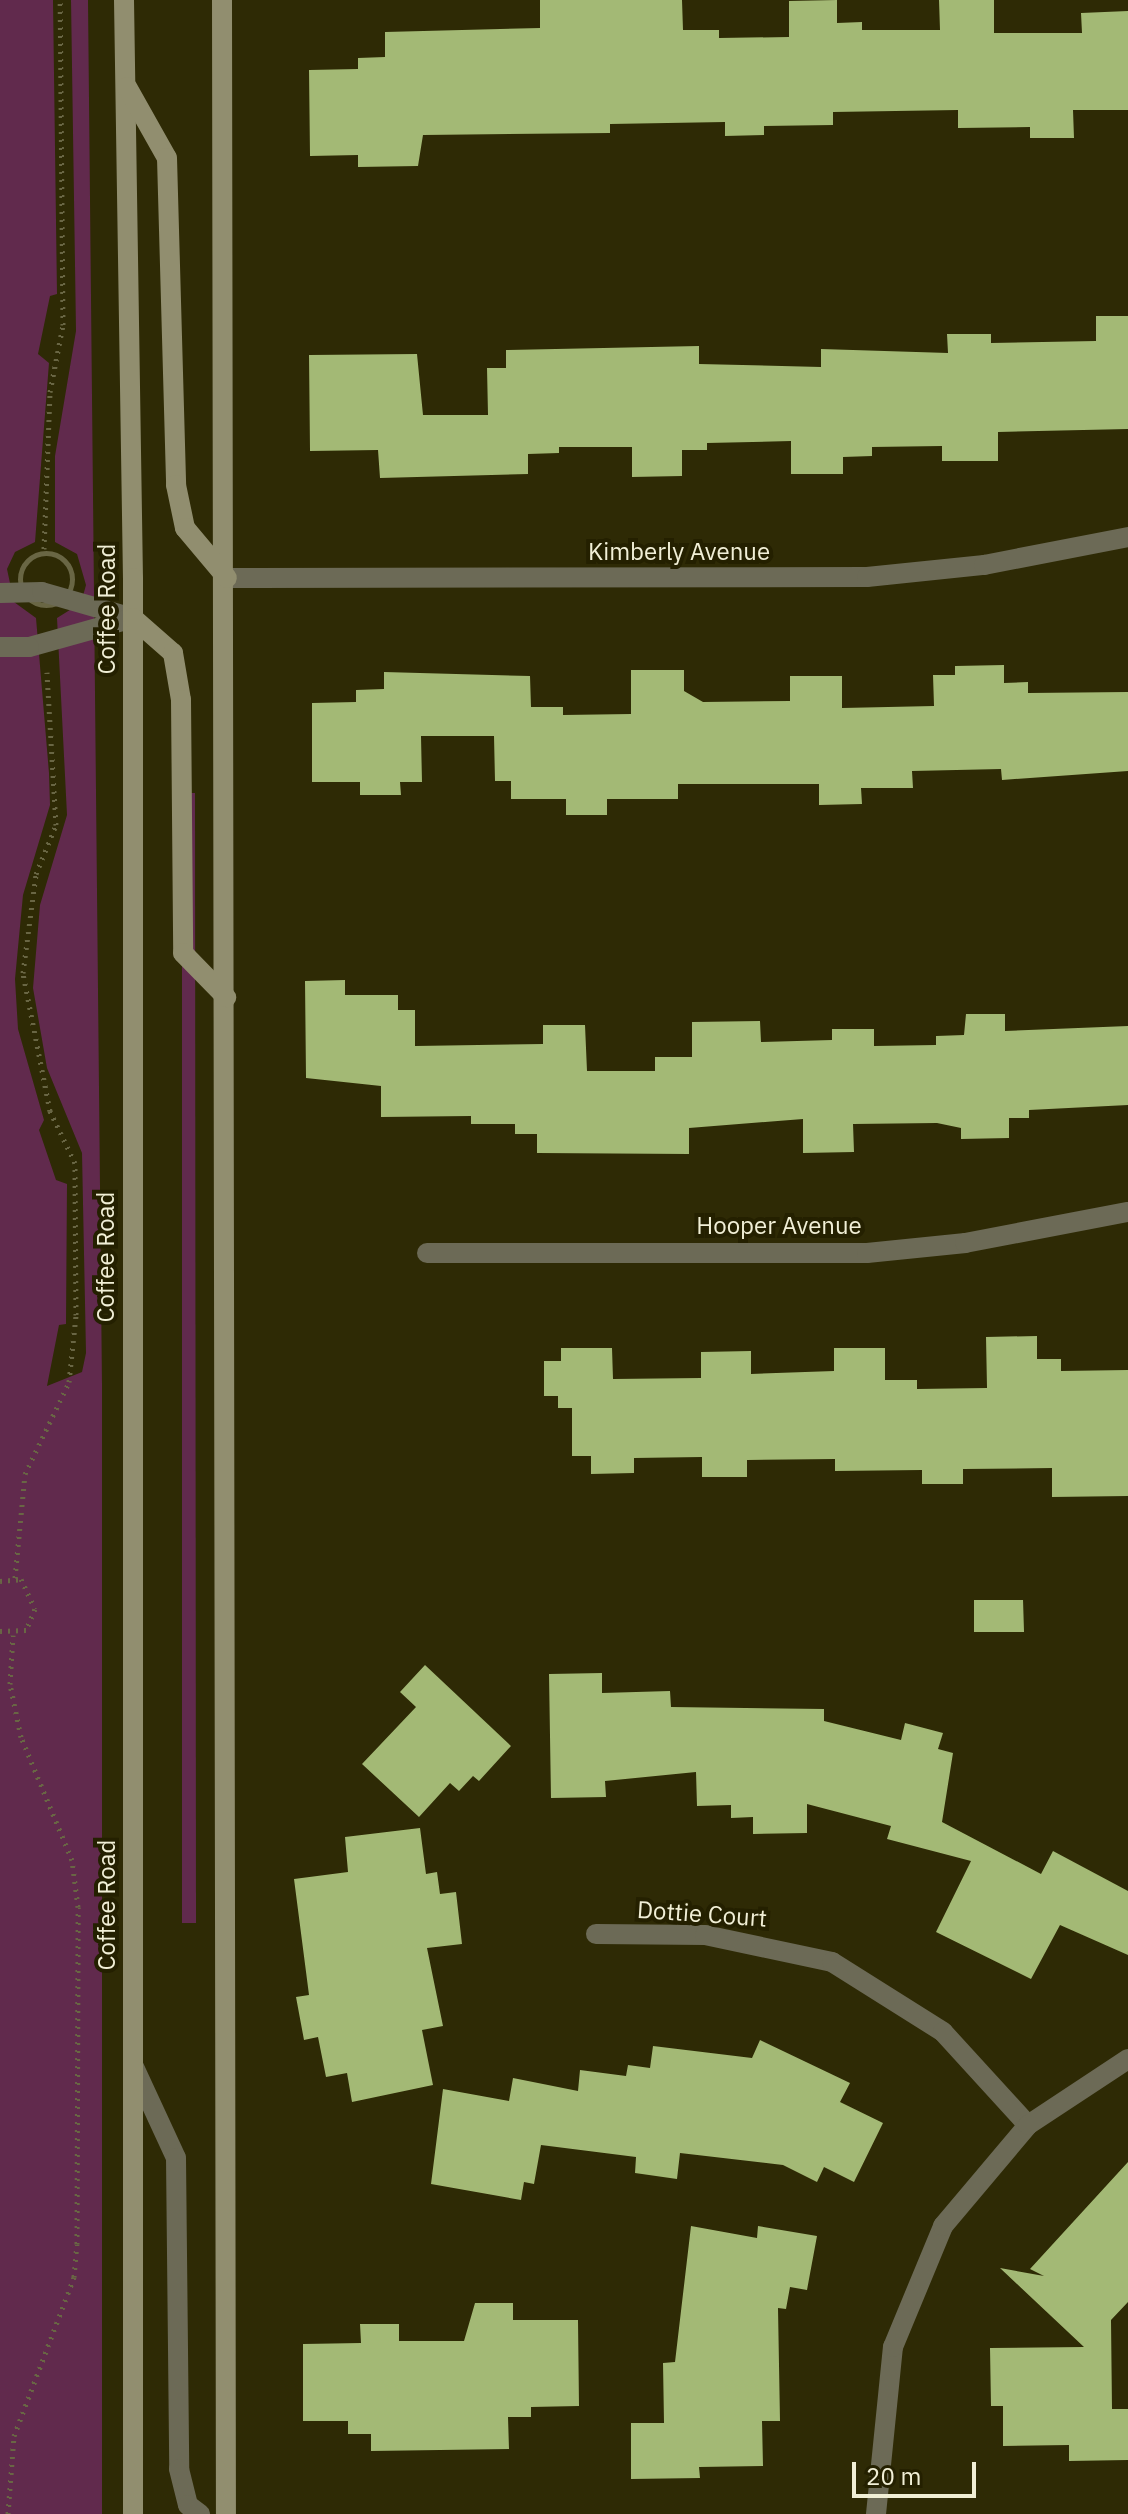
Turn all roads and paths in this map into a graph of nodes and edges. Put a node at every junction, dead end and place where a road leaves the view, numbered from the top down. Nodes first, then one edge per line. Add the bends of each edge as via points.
1 (60, 0) edge
2 (124, 0) edge
3 (222, 0) edge
4 (125, 84) junction
5 (1128, 537) edge
6 (44, 549) dead end
7 (227, 578) junction
8 (0, 593) edge
9 (48, 607) dead end
10 (133, 618) junction
11 (45, 642) junction
12 (0, 647) edge
13 (226, 997) junction
14 (1128, 1212) edge
15 (427, 1253) dead end
16 (15, 1578) junction
17 (0, 1581) edge
18 (0, 1631) edge
19 (13, 1635) junction
20 (596, 1934) dead end
21 (1128, 2059) edge
22 (134, 2067) junction
23 (1028, 2125) junction
24 (8, 2514) edge
25 (133, 2514) edge
26 (200, 2514) edge
27 (226, 2514) edge
28 (876, 2514) edge

1 - 6 path via 63,325 50,392
2 - 4 main road, Coffee Road
3 - 7 main road
4 - 7 main road via 167,158 176,485 185,528
4 - 10 main road, Coffee Road
5 - 7 street, Kimberly Avenue via 984,565 867,577
7 - 13 main road
8 - 10 street via 42,592
9 - 11 path
10 - 11 street
10 - 13 main road via 173,653 181,700 183,953
10 - 22 main road, Coffee Road
11 - 12 street
11 - 16 path via 56,825 36,874 23,973 50,1111 75,1163 76,1315 69,1382 25,1474
13 - 27 main road
14 - 15 street, Hooper Avenue via 965,1243 867,1253
16 - 17 path
16 - 19 path via 31,1589 35,1609 26,1630
18 - 19 path
19 - 24 path via 10,1684 21,1737 72,1860 78,1907 77,2214 74,2277 14,2436
20 - 23 street, Dottie Court via 705,1935 769,1943 832,1962 943,2032
21 - 23 street
22 - 25 main road, Coffee Road
22 - 26 street via 176,2158 179,2469 188,2505
23 - 28 street via 943,2226 912,2288 881,2416

